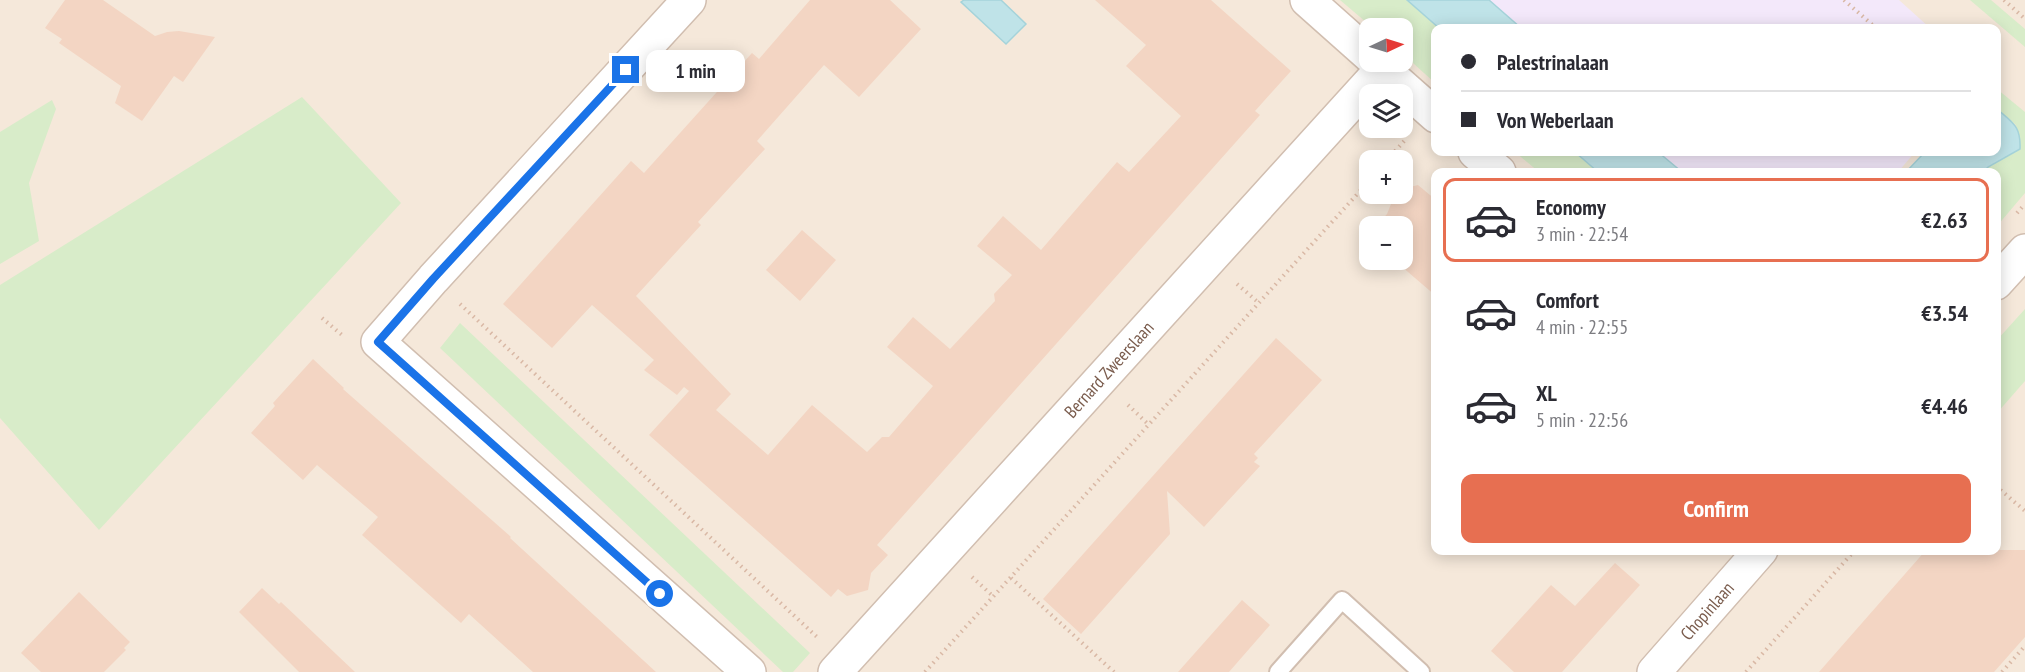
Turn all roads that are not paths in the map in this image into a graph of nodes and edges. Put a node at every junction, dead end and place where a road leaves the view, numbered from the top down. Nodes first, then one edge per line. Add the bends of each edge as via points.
1 (690, 0) edge
2 (1307, 0) edge
3 (1359, 47) edge
4 (1367, 72) edge
5 (1387, 72) edge
6 (1431, 112) edge
7 (1480, 156) edge
8 (1494, 168) edge
9 (2025, 251) edge
10 (2001, 277) edge
11 (1757, 555) edge
12 (839, 667) edge
13 (749, 672) edge
14 (1278, 672) edge
15 (1421, 672) edge
16 (1654, 672) edge

1 - 13 street via 378,342
2 - 3 street
4 - 12 street, Bernard Zweerslaan
5 - 6 street
7 - 8 street
9 - 10 street
11 - 16 street, Chopinlaan
14 - 15 lane via 1342,600

